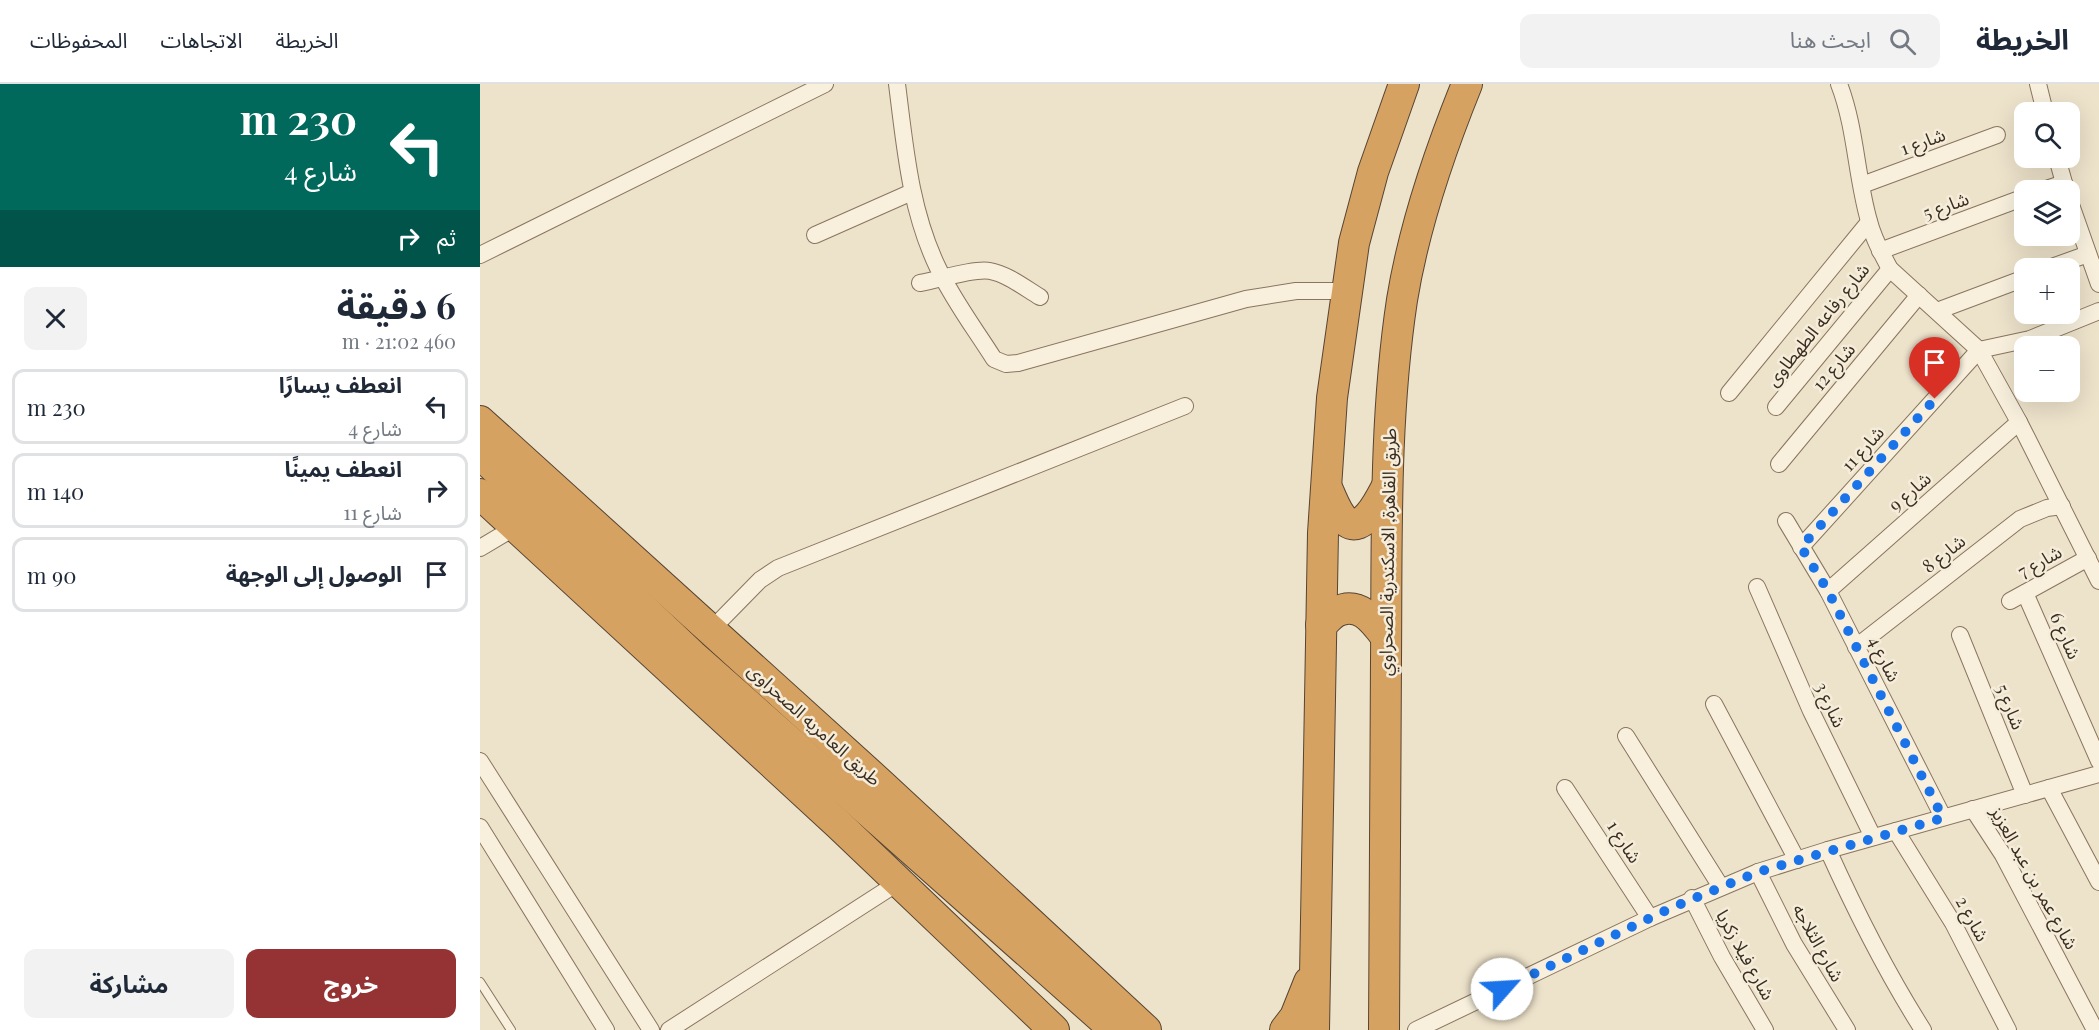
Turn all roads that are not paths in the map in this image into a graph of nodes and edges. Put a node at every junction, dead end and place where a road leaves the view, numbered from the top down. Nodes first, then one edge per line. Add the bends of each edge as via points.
1 (825, 84) edge
2 (897, 84) edge
3 (1404, 84) edge
4 (1467, 84) edge
5 (1839, 84) edge
6 (2038, 84) edge
7 (2042, 102) edge
8 (1997, 135) dead end
9 (1862, 185) junction
10 (912, 192) junction
11 (2014, 201) edge
12 (1869, 222) junction
13 (2080, 231) edge
14 (815, 235) dead end
15 (1880, 251) junction
16 (2088, 254) junction
17 (480, 255) edge
18 (2077, 258) edge
19 (1890, 269) junction
20 (944, 278) junction
21 (2014, 282) edge
22 (920, 283) dead end
23 (2099, 284) edge
24 (1348, 291) junction
25 (1919, 296) junction
26 (1040, 297) dead end
27 (1937, 311) junction
28 (2099, 311) edge
29 (1979, 350) junction
30 (1728, 393) dead end
31 (1185, 406) dead end
32 (1776, 407) dead end
33 (480, 421) edge
34 (2019, 422) junction
35 (480, 454) edge
36 (1779, 464) dead end
37 (1387, 486) junction
38 (1327, 488) junction
39 (480, 494) edge
40 (2062, 506) junction
41 (526, 516) junction
42 (1786, 521) dead end
43 (1801, 547) junction
44 (480, 548) edge
45 (2088, 558) junction
46 (2099, 580) edge
47 (1757, 587) dead end
48 (1828, 591) junction
49 (2017, 597) joint
50 (1321, 625) junction
51 (710, 631) junction
52 (1960, 635) dead end
53 (1386, 637) junction
54 (1856, 647) junction
55 (1714, 704) dead end
56 (1626, 736) dead end
57 (480, 761) edge
58 (2099, 761) edge
59 (2099, 774) edge
60 (1566, 788) dead end
61 (2049, 788) junction
62 (2025, 795) junction
63 (1973, 809) junction
64 (1943, 818) junction
65 (480, 827) edge
66 (1896, 831) junction
67 (1873, 837) junction
68 (1828, 850) junction
69 (1797, 860) junction
70 (1758, 872) junction
71 (899, 882) junction
72 (2099, 882) edge
73 (1721, 887) junction
74 (1692, 898) junction
75 (1650, 918) junction
76 (1315, 968) junction
77 (480, 982) edge
78 (512, 1030) edge
79 (606, 1030) edge
80 (651, 1030) edge
81 (669, 1030) edge
82 (1054, 1030) edge
83 (1115, 1030) edge
84 (1146, 1030) edge
85 (1285, 1030) edge
86 (1314, 1030) edge
87 (1384, 1030) edge
88 (1416, 1030) edge
89 (1765, 1030) edge
90 (1847, 1030) edge
91 (1923, 1030) edge
92 (2008, 1030) edge
93 (2095, 1030) edge

1 - 17 street
2 - 10 street
3 - 24 highway via 1373,172 1354,243
4 - 37 highway, طريق القاهرة, الاسكندرية الصحراوي via 1421,218 1403,299 1393,380
5 - 9 street via 1848,107
6 - 7 street
8 - 9 street, شارع 1
9 - 12 street
10 - 14 street
10 - 20 street
11 - 15 street, شارع 5
12 - 15 street
12 - 30 street
13 - 16 street
15 - 19 street
16 - 18 street
16 - 23 street
19 - 25 street
19 - 32 street, شارع رفاعه الطهطاوى
20 - 22 street
20 - 24 street via 994,359 1006,364 1246,299 1296,291
20 - 26 street via 989,270
21 - 27 street
24 - 38 highway via 1332,398
25 - 27 street
25 - 36 street, شارع 12
27 - 29 street
28 - 29 street via 2030,339
29 - 34 street
29 - 43 street, شارع 11
31 - 51 street via 778,568 760,580
33 - 51 highway, طريق العامريه الصحراوى
34 - 40 street
34 - 48 street, شارع 9
35 - 41 highway
37 - 38 highway via 1373,512 1354,524 1347,523 1340,514
37 - 53 highway, طريق القاهرة, الاسكندرية الصحراوي
38 - 50 highway
39 - 41 highway
40 - 45 street
40 - 54 street, شارع 8 via 2020,519
41 - 44 street
41 - 71 highway
41 - 83 highway via 693,654
42 - 43 street, شارع 4
43 - 48 street, شارع 4
45 - 46 street
45 - 49 street, شارع 7
47 - 67 street, شارع 3 via 1811,711
48 - 54 street, شارع 4
49 - 58 street, شارع 6
50 - 53 highway via 1336,612 1359,610 1370,616
50 - 76 highway
51 - 84 highway, طريق العامريه الصحراوى
52 - 62 street, شارع 5
53 - 87 highway, طريق القاهرة, الاسكندرية الصحراوي
54 - 64 street, شارع 4
55 - 69 street
56 - 73 street
57 - 80 street
59 - 61 street
60 - 75 street, شارع 1
61 - 62 street
61 - 72 street
62 - 63 street
63 - 64 street
63 - 93 street, شارع عمر بن عبد العزيز via 2003,855
64 - 66 street
65 - 79 street
66 - 67 street
66 - 92 street, شارع 2 via 1953,923
67 - 68 street
68 - 69 street
68 - 91 street via 1865,931
69 - 70 street
70 - 73 street
70 - 90 street, شارع الثلاجه via 1794,944
71 - 81 street
71 - 82 highway
73 - 74 street
74 - 75 street
74 - 89 street, شارع فيلا زكريا
75 - 88 street
76 - 85 highway via 1295,1017
76 - 86 highway
77 - 78 lane

